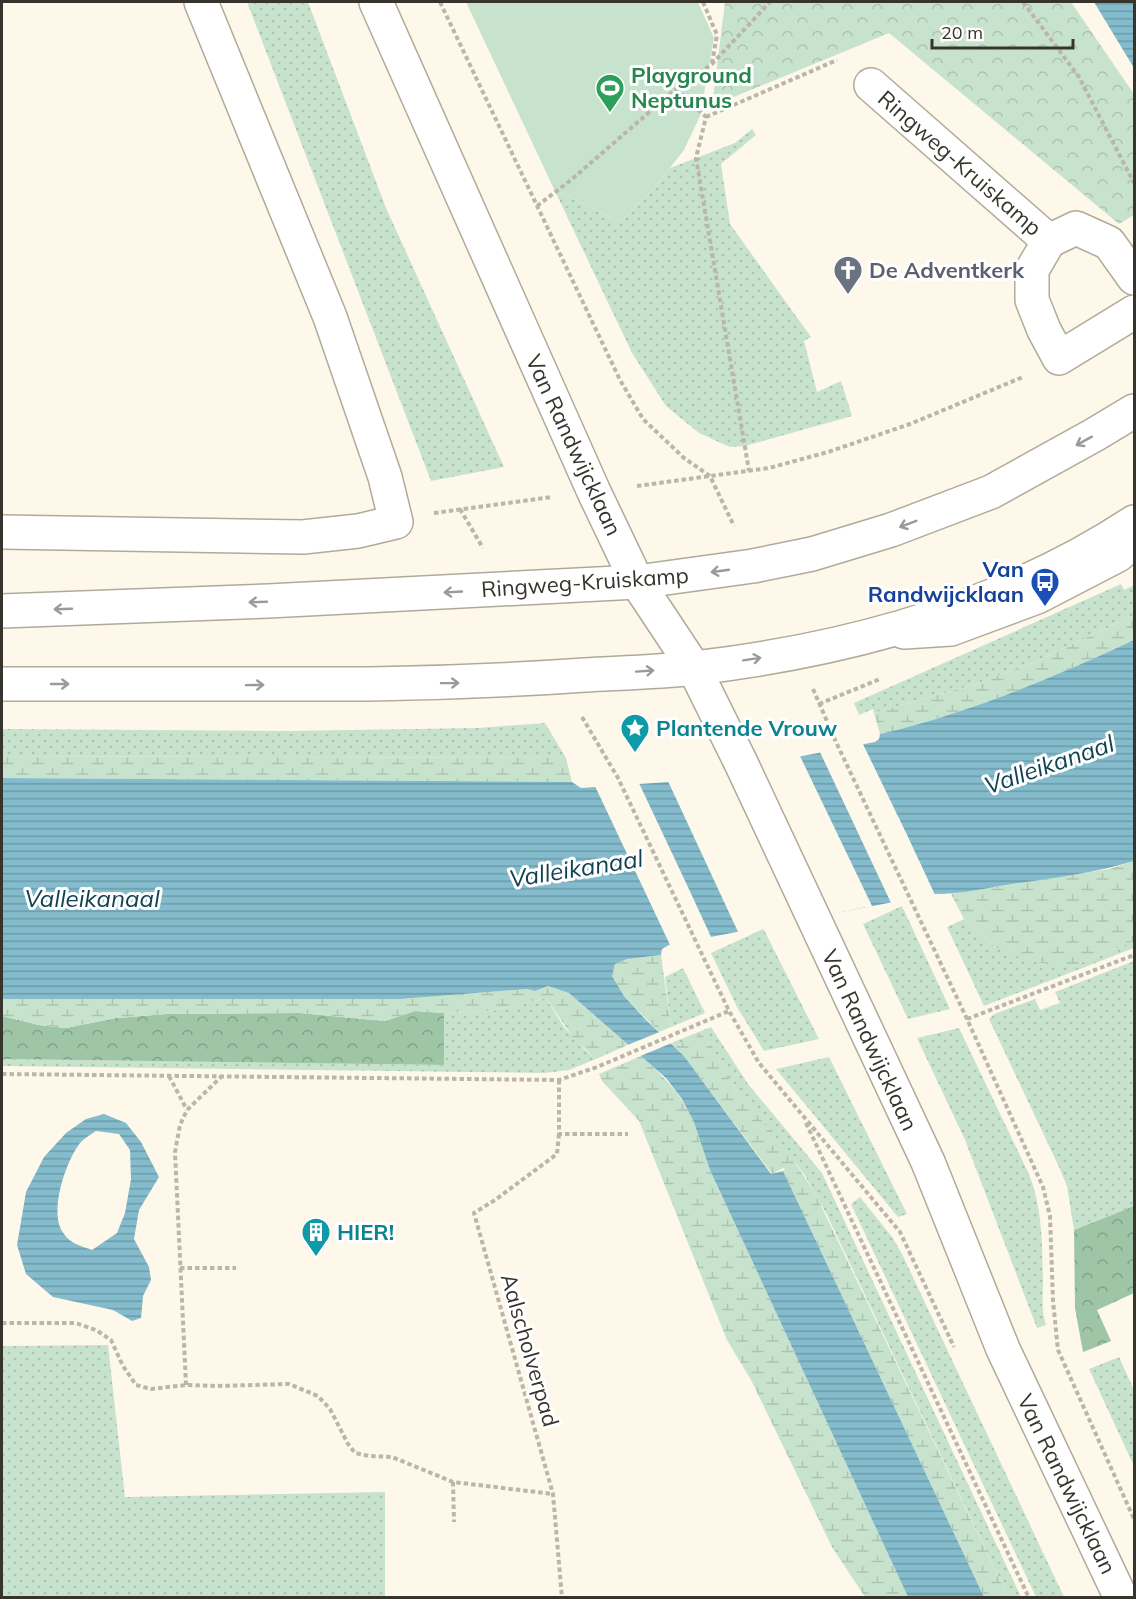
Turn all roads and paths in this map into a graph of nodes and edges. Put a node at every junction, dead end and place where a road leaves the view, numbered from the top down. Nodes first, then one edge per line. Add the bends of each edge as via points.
1 (201, 2) edge
2 (376, 2) edge
3 (440, 2) edge
4 (703, 2) edge
5 (770, 2) edge
6 (1023, 2) edge
7 (712, 64) junction
8 (871, 85) joint
9 (676, 89) junction
10 (706, 117) junction
11 (1134, 183) edge
12 (537, 206) junction
13 (1049, 241) junction
14 (1134, 278) edge
15 (1134, 312) edge
16 (1059, 358) junction
17 (1134, 411) edge
18 (749, 471) junction
19 (710, 476) junction
20 (594, 492) junction
21 (396, 522) junction
22 (1134, 522) edge
23 (2, 532) edge
24 (1134, 541) edge
25 (753, 566) junction
26 (637, 582) junction
27 (2, 611) edge
28 (878, 633) junction
29 (794, 653) junction
30 (694, 668) junction
31 (2, 684) edge
32 (618, 778) dead end
33 (1134, 955) edge
34 (729, 1011) junction
35 (967, 1019) junction
36 (2, 1074) edge
37 (168, 1076) junction
38 (221, 1077) junction
39 (559, 1080) junction
40 (187, 1110) junction
41 (803, 1117) junction
42 (559, 1134) junction
43 (628, 1134) dead end
44 (180, 1268) junction
45 (236, 1268) dead end
46 (2, 1323) edge
47 (956, 1350) dead end
48 (186, 1385) junction
49 (453, 1482) junction
50 (553, 1494) junction
51 (1134, 1519) edge
52 (454, 1522) dead end
53 (562, 1598) edge
54 (1029, 1598) edge
55 (1122, 1598) edge

1 - 21 street via 330,317 385,477
2 - 20 street, Van Randwijcklaan
3 - 12 path
4 - 7 path via 717,35
5 - 7 path
6 - 11 path via 1079,77
7 - 9 path
8 - 10 path via 856,51
8 - 13 street, Ringweg-Kruiskamp
9 - 10 path
9 - 12 path
10 - 18 path via 696,158
12 - 19 path via 620,380 643,418 684,458
13 - 14 street, Ringweg-Kruiskamp via 1076,228 1108,243
13 - 16 street, Ringweg-Kruiskamp via 1032,270 1032,300
15 - 16 street
16 - 18 path via 1019,379 910,424 828,452
17 -> 25 street, Ringweg-Kruiskamp via 991,492 891,530 812,554
18 - 19 path
19 - 20 path
19 - 25 path
20 - 21 path via 425,514
20 - 26 street, Van Randwijcklaan
21 - 23 street via 303,537
22 - 28 street via 1045,574
24 - 28 street via 1118,555 1037,597 951,629
25 -> 26 street, Ringweg-Kruiskamp
26 -> 27 street, Ringweg-Kruiskamp
26 - 30 street, Van Randwijcklaan
28 - 29 street
30 -> 29 street
29 - 35 path
31 -> 30 street via 464,682
30 - 55 street, Van Randwijcklaan via 928,1162 1003,1349
32 - 34 path
33 - 35 path
34 - 39 path
34 - 41 path via 759,1063
35 - 51 path via 1043,1187 1050,1216 1058,1350
36 - 37 path
37 - 38 path
37 - 40 path
38 - 39 path
38 - 40 path
39 - 42 path
40 - 44 path via 176,1152
41 - 47 path via 900,1232
41 - 54 path
42 - 43 path
42 - 50 path, Aalscholverpad via 557,1154 474,1213
44 - 45 path
44 - 48 path
46 - 48 path via 76,1323 96,1329 111,1341 136,1385 151,1389
48 - 49 path via 289,1384 318,1396 355,1453 392,1457
49 - 50 path
49 - 52 path
50 - 53 path, Aalscholverpad

